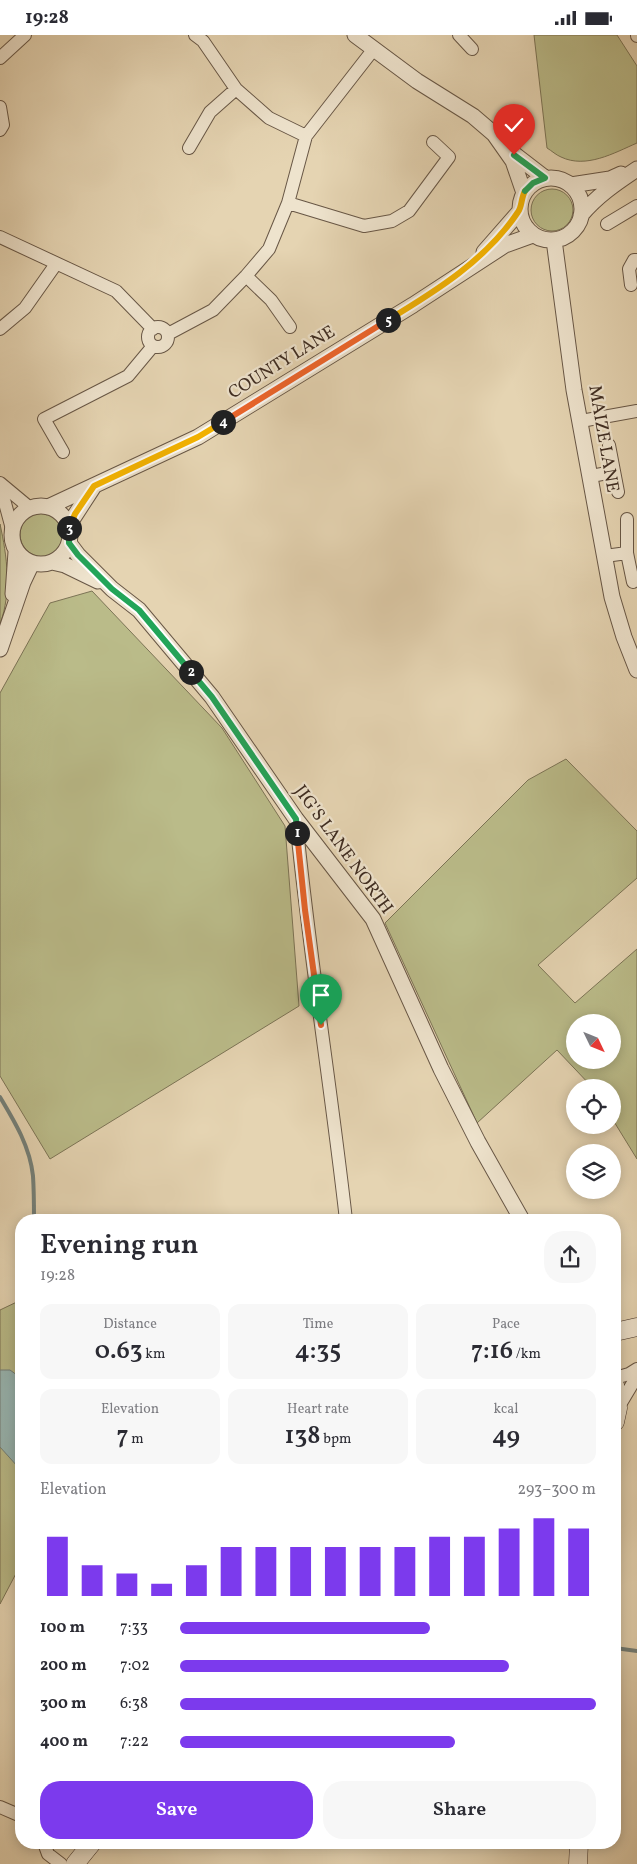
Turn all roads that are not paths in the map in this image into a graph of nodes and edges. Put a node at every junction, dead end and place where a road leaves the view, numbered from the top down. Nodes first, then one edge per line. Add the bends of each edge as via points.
1 (25, 35) edge
2 (355, 35) edge
3 (459, 35) edge
4 (202, 37) edge
5 (472, 49) dead end
6 (374, 50) junction
7 (0, 58) edge
8 (236, 89) junction
9 (0, 107) edge
10 (0, 130) edge
11 (306, 136) junction
12 (433, 142) dead end
13 (503, 145) junction
14 (189, 148) dead end
15 (637, 169) edge
16 (545, 178) junction
17 (572, 185) junction
18 (524, 193) junction
19 (288, 203) junction
20 (637, 206) edge
21 (520, 211) junction
22 (581, 215) junction
23 (607, 224) dead end
24 (533, 235) junction
25 (0, 237) edge
26 (554, 240) junction
27 (637, 259) edge
28 (56, 264) junction
29 (458, 275) junction
30 (246, 276) junction
31 (631, 285) dead end
32 (290, 327) dead end
33 (0, 329) edge
34 (153, 329) junction
35 (168, 334) junction
36 (153, 346) junction
37 (637, 411) edge
38 (581, 421) junction
39 (609, 445) dead end
40 (63, 452) dead end
41 (613, 473) junction
42 (591, 476) junction
43 (0, 483) edge
44 (94, 486) junction
45 (0, 492) edge
46 (618, 492) dead end
47 (48, 507) junction
48 (30, 508) junction
49 (627, 519) dead end
50 (68, 526) junction
51 (12, 529) junction
52 (69, 543) junction
53 (16, 552) junction
54 (627, 553) junction
55 (605, 556) junction
56 (52, 562) junction
57 (32, 563) junction
58 (633, 582) dead end
59 (112, 589) junction
60 (10, 620) junction
61 (0, 649) edge
62 (637, 670) edge
63 (296, 819) junction
64 (345, 1214) edge
65 (519, 1214) edge
66 (637, 1327) edge
67 (621, 1331) edge
68 (637, 1369) edge
69 (637, 1376) edge
70 (621, 1377) edge
71 (621, 1406) edge
72 (0, 1807) edge
73 (15, 1813) edge
74 (46, 1849) edge
75 (87, 1849) edge
76 (579, 1849) edge
77 (61, 1864) edge
78 (75, 1864) edge
79 (578, 1864) edge

1 - 7 street
2 - 6 street
3 - 5 street
4 - 8 street
6 - 11 street
6 - 13 street via 473,116
8 - 11 street via 269,118
8 - 14 street via 210,112
9 - 10 street via 3,125
11 - 19 street
12 - 19 street via 449,157 408,211 392,221 364,227
13 - 16 street
13 - 18 street via 513,161
15 - 17 street via 610,179
15 - 22 street
16 - 17 street via 558,178
16 - 18 street via 533,183
17 - 22 street via 582,203
18 - 21 street
19 - 30 street via 269,249
20 - 23 street
21 - 24 street via 524,224
21 - 29 street, COUNTY LANE via 484,252
22 - 26 street via 570,233
24 - 26 street
24 - 29 street, COUNTY LANE via 505,245
25 - 28 street
26 - 38 street, MAIZE LANE
27 - 31 street via 629,269
28 - 33 street via 25,308
28 - 34 street via 116,291
29 - 44 street, COUNTY LANE via 198,437
30 - 32 street via 271,300
30 - 35 street via 213,309
34 - 35 street via 163,328
34 - 36 street via 148,338
35 - 36 street via 166,345 160,348
36 - 40 street via 128,376 44,419
37 - 38 street
38 - 42 street, MAIZE LANE
39 - 41 street
41 - 42 street
41 - 46 street
42 - 55 street, MAIZE LANE
43 - 48 street
44 - 47 street, COUNTY LANE
44 - 50 street
45 - 51 street
47 - 48 street
47 - 50 street via 59,513
48 - 51 street via 16,520
49 - 54 street
50 - 52 street
51 - 53 street
52 - 56 street via 62,555
52 - 59 street, JIG'S LANE NORTH
53 - 57 street
53 - 60 street
54 - 55 street
54 - 58 street
55 - 62 street, MAIZE LANE via 615,605
56 - 57 street
56 - 59 street, JIG'S LANE NORTH via 84,573
57 - 60 street
59 - 63 street, JIG'S LANE NORTH via 139,610 212,697
60 - 61 street
63 - 64 street
63 - 65 street, JIG'S LANE NORTH via 373,919 440,1069
66 - 67 main road
68 - 70 street
69 - 71 street
72 - 73 street
74 - 77 street
75 - 78 main road
76 - 79 main road

